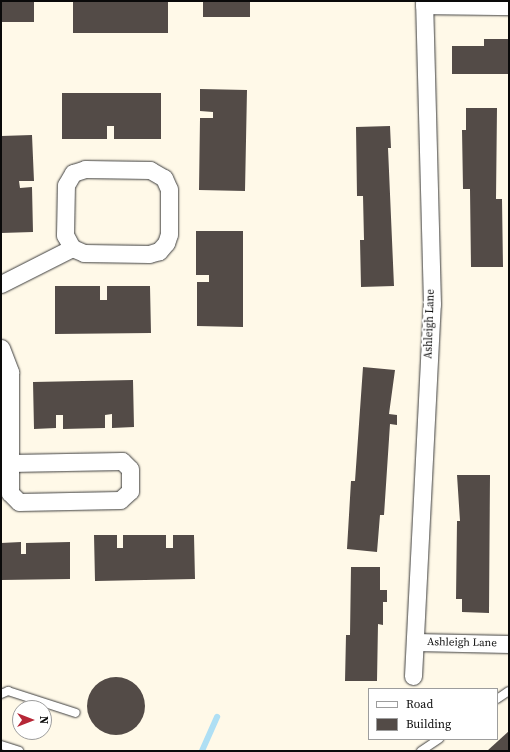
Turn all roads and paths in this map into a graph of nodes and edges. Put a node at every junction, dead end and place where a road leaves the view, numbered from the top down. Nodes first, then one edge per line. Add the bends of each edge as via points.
1 (424, 3) edge
2 (509, 6) edge
3 (72, 248) junction
4 (1, 284) edge
5 (1, 348) edge
6 (10, 463) junction
7 (414, 642) junction
8 (509, 644) edge
9 (413, 676) dead end
10 (509, 691) edge
11 (1, 694) edge
12 (498, 698) edge
13 (76, 713) dead end
14 (438, 740) edge
15 (1, 746) edge
16 (19, 751) edge
17 (421, 751) edge

1 - 2 street, Ashleigh Lane
1 - 7 street, Ashleigh Lane via 432,304
3 - 3 street via 65,235 66,185 72,173 85,169 150,170 164,178 168,189 168,234 166,243 159,251 149,254 84,253
3 - 4 street
5 - 6 street via 10,372
6 - 6 street via 122,461 130,469 130,491 120,500 19,502 10,493
7 - 8 street, Ashleigh Lane
7 - 9 street, Ashleigh Lane
10 - 12 lane
11 - 13 lane via 8,691
14 - 17 lane
15 - 16 lane

